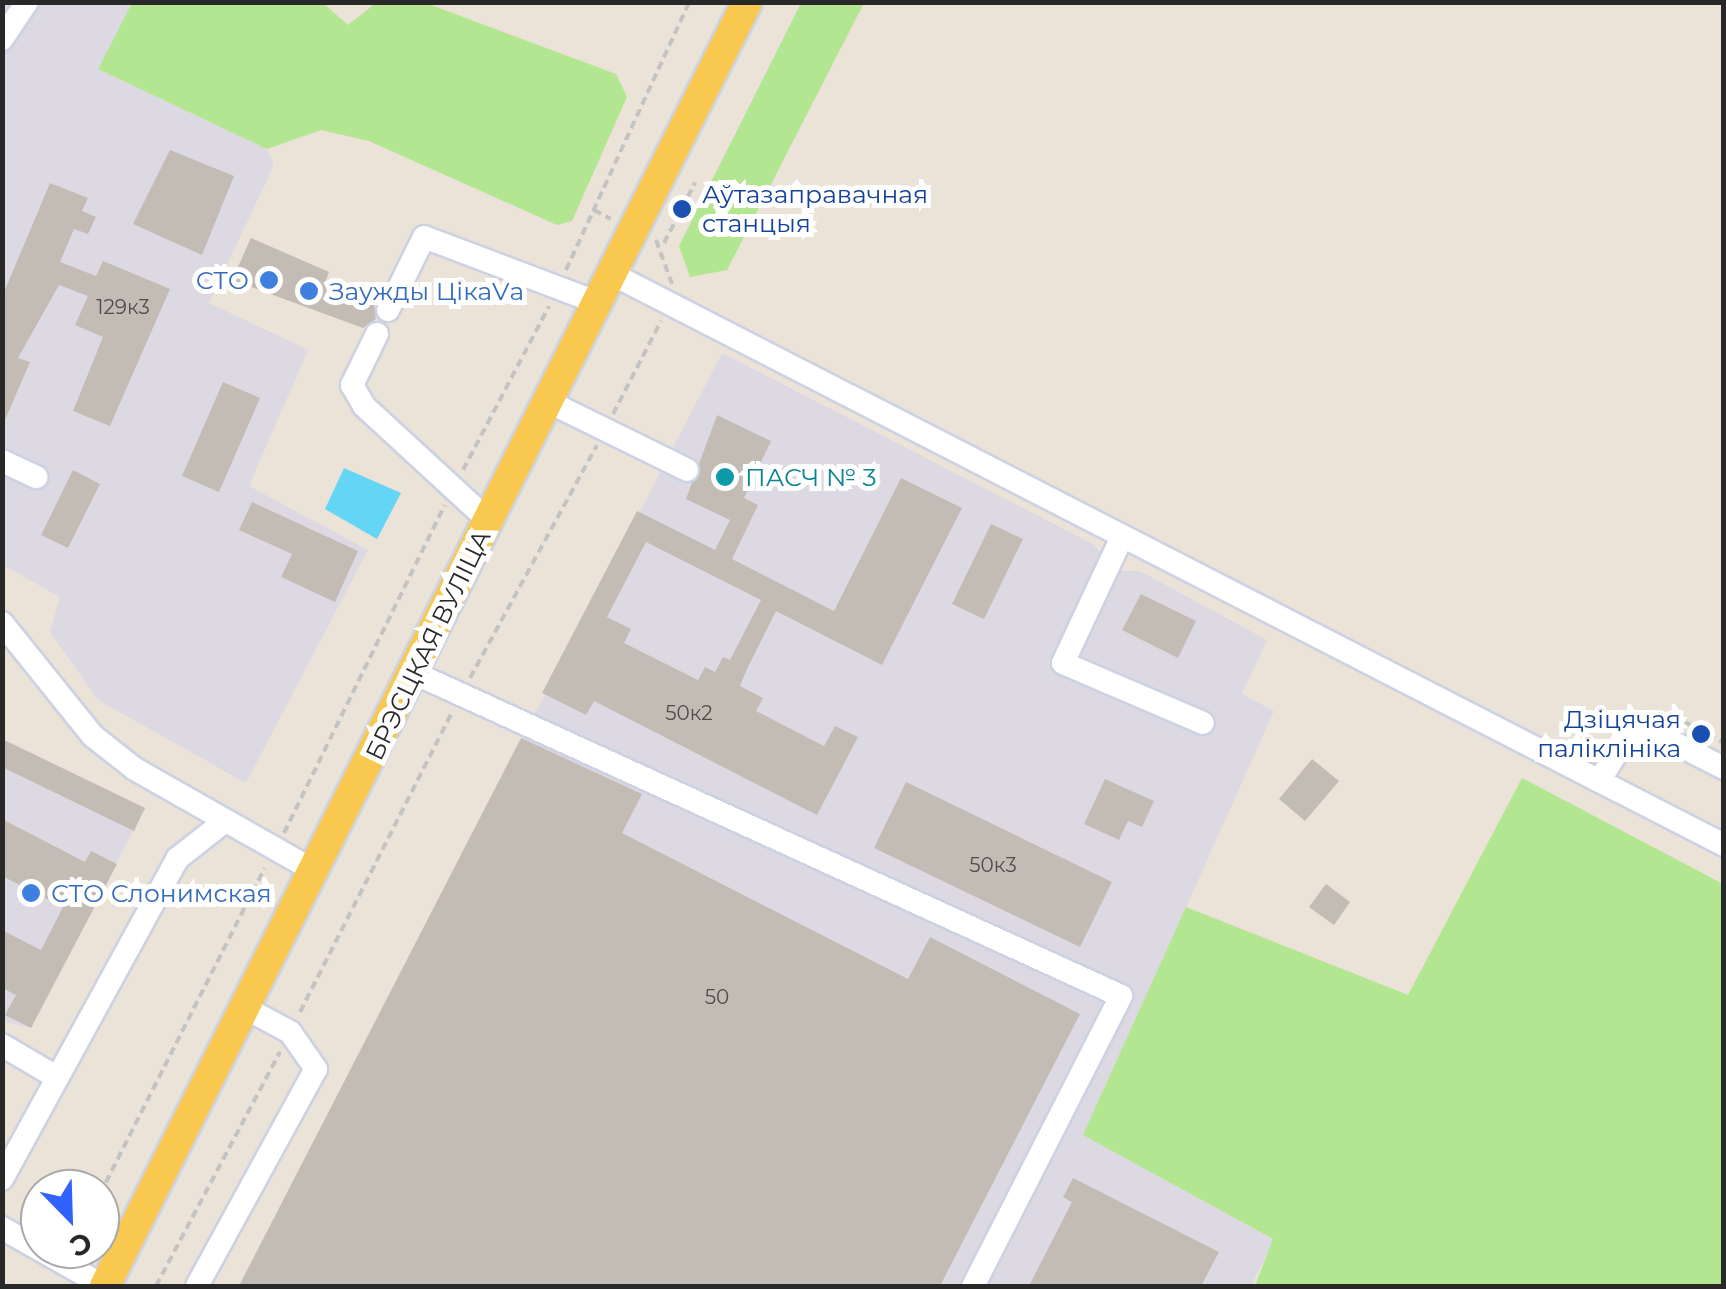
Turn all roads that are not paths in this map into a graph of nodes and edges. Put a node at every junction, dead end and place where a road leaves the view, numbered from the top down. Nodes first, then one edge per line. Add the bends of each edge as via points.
1 (28, 2) edge
2 (747, 2) edge
3 (2, 39) edge
4 (614, 275) junction
5 (599, 303) junction
6 (388, 310) dead end
7 (377, 334) dead end
8 (547, 402) junction
9 (2, 461) edge
10 (686, 470) dead end
11 (36, 477) dead end
12 (489, 521) junction
13 (1122, 536) junction
14 (2, 623) edge
15 (414, 673) junction
16 (1203, 723) dead end
17 (1724, 768) edge
18 (1599, 781) junction
19 (225, 821) junction
20 (1724, 845) edge
21 (316, 872) junction
22 (248, 1010) junction
23 (2, 1044) edge
24 (53, 1075) junction
25 (2, 1179) edge
26 (2, 1228) edge
27 (104, 1286) edge
28 (198, 1286) edge
29 (973, 1286) edge

1 - 3 street
2 - 4 main road, БРЭСЦКАЯ ВУЛІЦА
4 - 5 main road, БРЭСЦКАЯ ВУЛІЦА
4 - 13 street
5 - 6 street via 424,237
5 - 8 main road, БРЭСЦКАЯ ВУЛІЦА
7 - 12 street via 352,385 451,494
8 - 10 street
8 - 12 main road, БРЭСЦКАЯ ВУЛІЦА
9 - 11 street
12 - 15 main road, БРЭСЦКАЯ ВУЛІЦА
13 - 16 street via 1063,663
13 - 18 street
14 - 19 street via 94,736
15 - 21 main road, БРЭСЦКАЯ ВУЛІЦА
15 - 29 street via 1121,996
17 - 18 street via 1654,732 1620,747
18 - 20 street
19 - 21 street
19 - 24 street via 178,858
21 - 22 main road, БРЭСЦКАЯ ВУЛІЦА
22 - 27 main road, БРЭСЦКАЯ ВУЛІЦА
22 - 28 street via 290,1032 316,1069 312,1090
23 - 24 street
24 - 25 street
26 - 27 street

